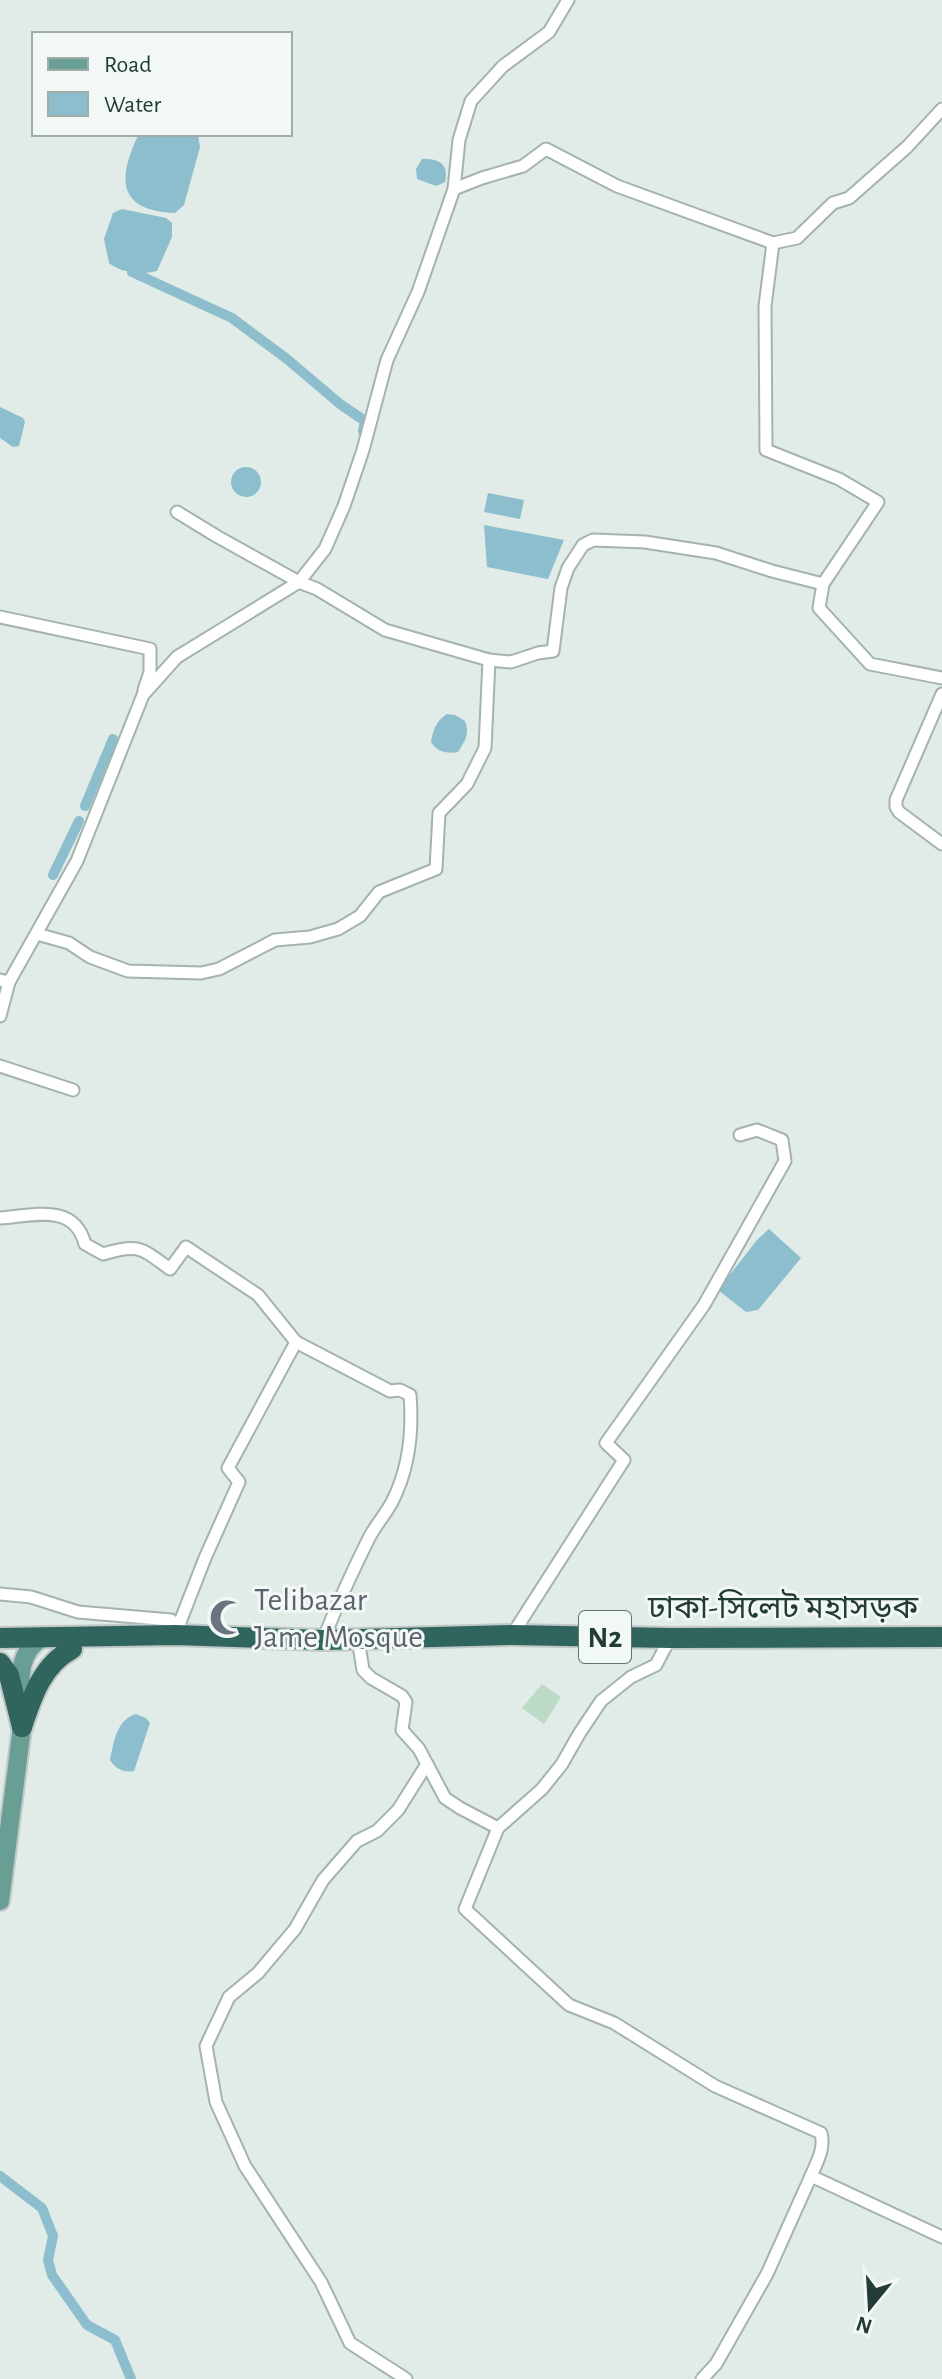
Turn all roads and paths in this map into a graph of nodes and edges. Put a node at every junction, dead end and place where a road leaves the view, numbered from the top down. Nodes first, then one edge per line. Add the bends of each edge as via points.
1 (568, 0) edge
2 (941, 113) edge
3 (454, 189) junction
4 (773, 243) junction
5 (177, 512) dead end
6 (299, 582) junction
7 (823, 584) junction
8 (0, 617) edge
9 (489, 660) junction
10 (942, 678) edge
11 (942, 694) edge
12 (143, 695) junction
13 (942, 844) edge
14 (37, 934) junction
15 (5, 981) edge
16 (0, 1016) edge
17 (0, 1066) edge
18 (73, 1090) dead end
19 (740, 1135) dead end
20 (0, 1218) edge
21 (296, 1342) junction
22 (0, 1594) edge
23 (175, 1635) junction
24 (512, 1635) junction
25 (942, 1637) edge
26 (670, 1638) junction
27 (267, 1639) junction
28 (358, 1639) junction
29 (22, 1640) edge
30 (323, 1640) junction
31 (72, 1649) junction
32 (0, 1650) edge
33 (0, 1663) edge
34 (22, 1718) junction
35 (427, 1764) junction
36 (498, 1828) junction
37 (0, 1901) edge
38 (811, 2176) junction
39 (942, 2237) edge
40 (406, 2379) edge
41 (702, 2379) edge

1 - 3 street via 549,32 503,66 471,101 459,140
2 - 4 street via 849,198 833,203 797,238
3 - 4 street via 523,166 546,149 617,186
3 - 6 street via 387,360 344,506 325,549
4 - 7 street via 765,306 766,450 839,479 878,502
5 - 6 street
6 - 9 street via 385,630
6 - 12 street via 177,657
7 - 9 street via 716,553 593,540 583,545 568,568 553,651 511,662
7 - 10 street via 819,608 870,664
8 - 12 street via 150,649
9 - 14 street via 485,748 467,784 439,813 436,869 379,892 360,916 310,937 275,940 201,973 128,971
11 - 13 street via 896,807
12 - 14 street via 77,861
14 - 15 street
15 - 16 street
17 - 18 street
19 - 24 street via 757,1130 782,1140 785,1161 704,1305 606,1443 624,1460
20 - 21 street via 44,1212 82,1231 85,1244 103,1254 141,1248 170,1269 186,1247 258,1295
21 - 23 street via 228,1468 239,1482
21 - 30 street via 390,1391 410,1395 412,1417 398,1490 371,1533
22 - 23 street via 31,1597 78,1612 171,1620
23 - 27 highway, ঢাকা-সিলেট মহাসড়ক / N2
23 - 29 highway, ঢাকা-সিলেট মহাসড়ক / N2
24 - 26 highway, ঢাকা-সিলেট মহাসড়ক / N2
24 - 28 highway, ঢাকা-সিলেট মহাসড়ক / N2
25 - 26 highway, ঢাকা-সিলেট মহাসড়ক / N2
26 - 36 street via 656,1665 601,1701 542,1789
27 - 30 highway, ঢাকা-সিলেট মহাসড়ক / N2
27 - 31 highway via 239,1646
28 - 30 highway, ঢাকা-সিলেট মহাসড়ক / N2
28 - 35 street via 363,1670 406,1702 402,1730
29 - 31 highway
29 - 32 highway
29 - 34 main road
31 - 34 highway via 46,1671
33 - 34 highway
34 - 37 main road
35 - 36 street via 445,1798
35 - 40 street via 398,1810 377,1831 357,1841 323,1880 295,1929 258,1973 229,1997 206,2046 216,2102 245,2166 321,2282 350,2343
36 - 38 street via 465,1909 569,2005 614,2023 715,2086 821,2133 821,2152
38 - 39 street
38 - 41 street via 767,2274 716,2364

